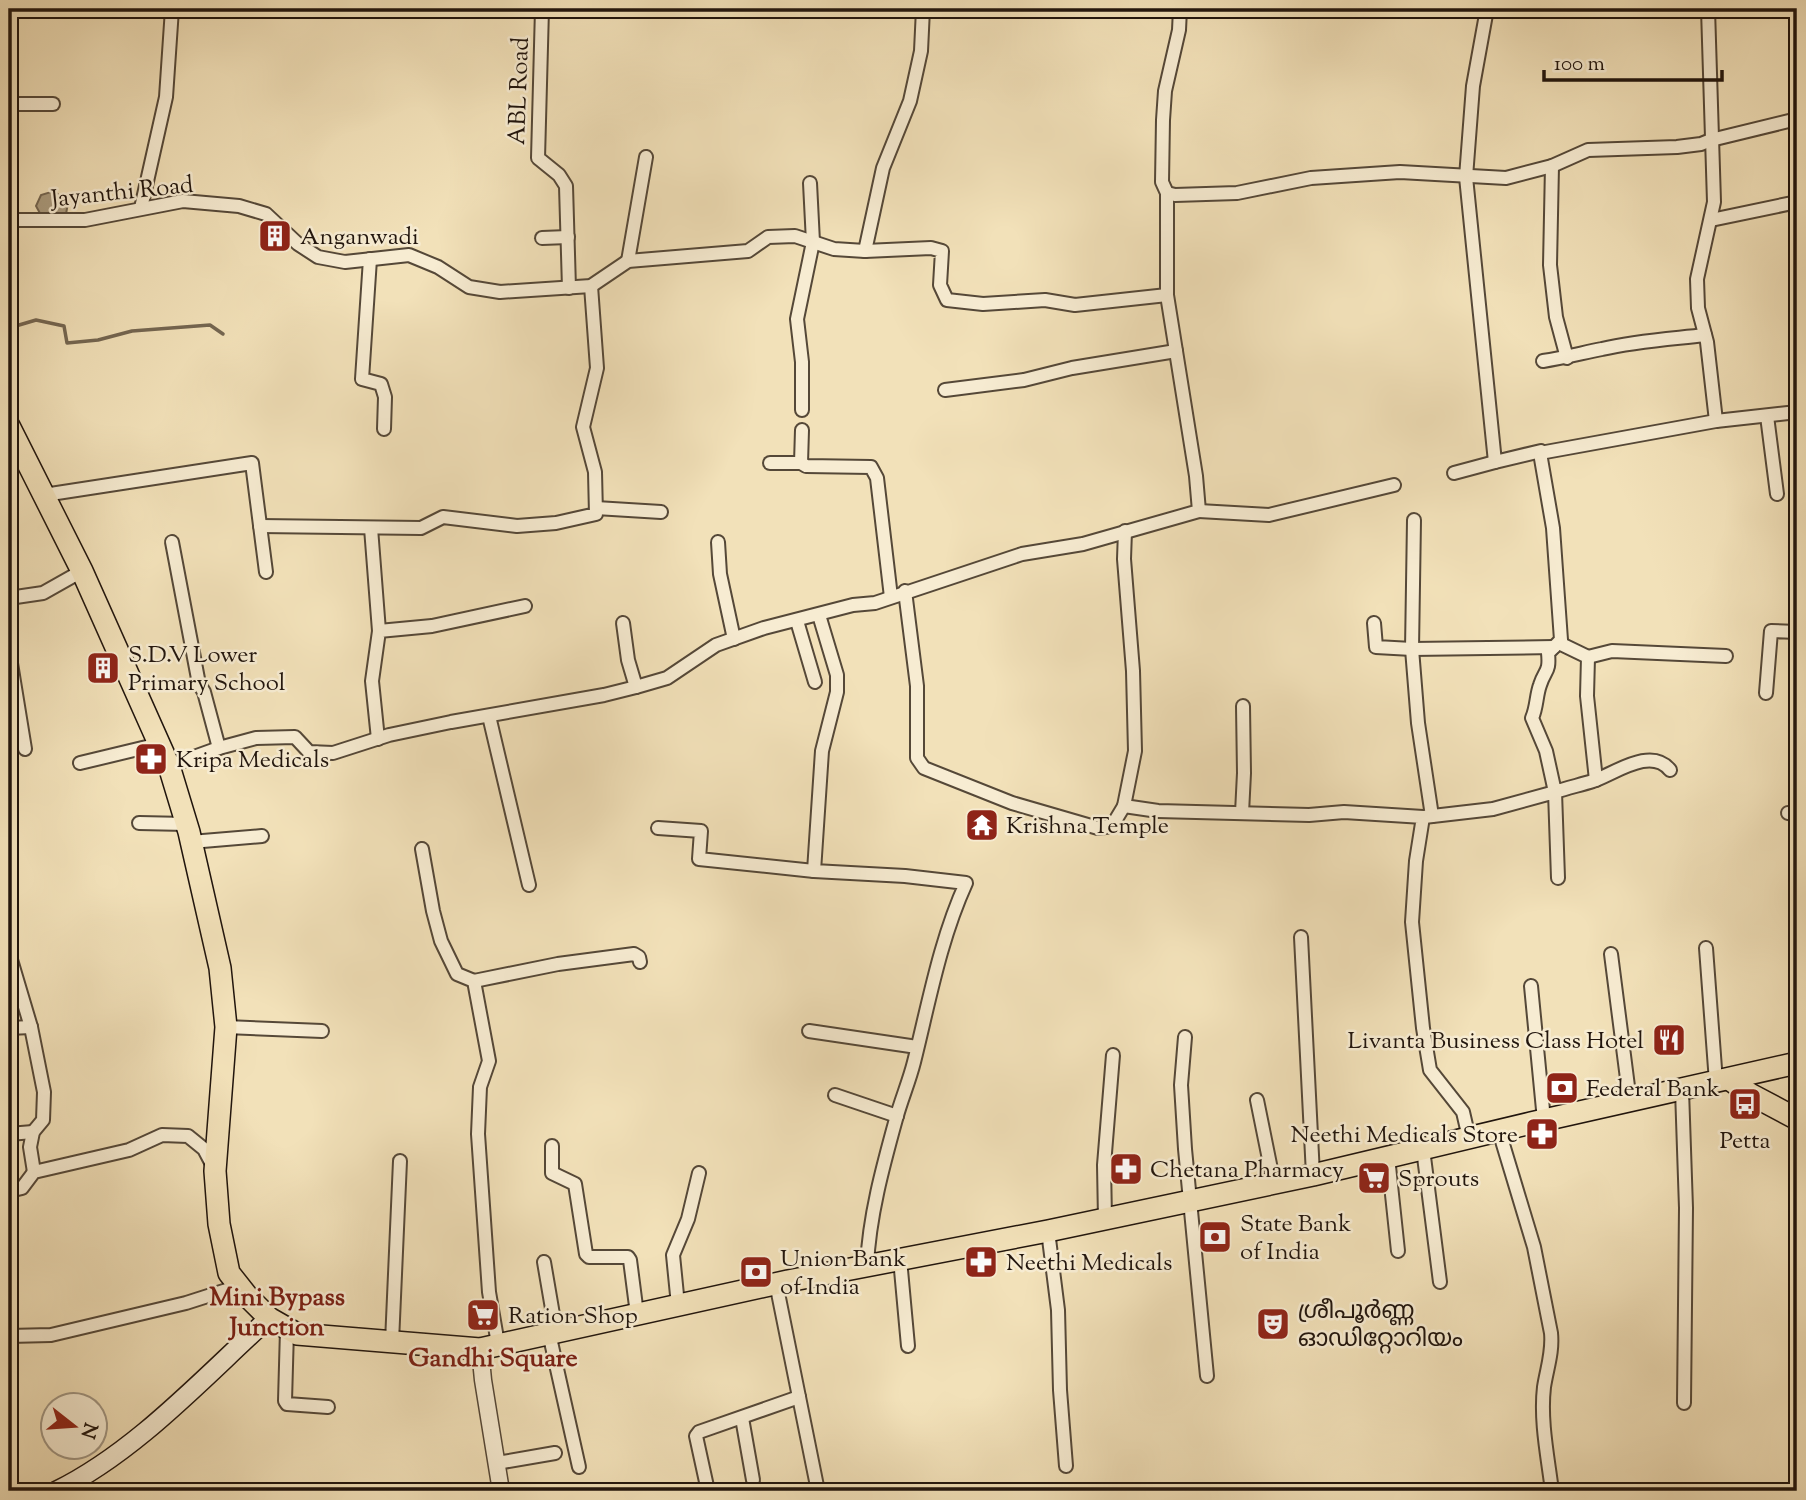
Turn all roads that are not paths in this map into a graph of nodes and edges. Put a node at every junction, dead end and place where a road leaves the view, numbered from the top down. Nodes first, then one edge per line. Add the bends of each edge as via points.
1 (172, 9) edge
2 (542, 9) edge
3 (923, 9) edge
4 (1180, 9) edge
5 (1487, 9) edge
6 (1708, 9) edge
7 (9, 104) edge
8 (53, 104) dead end
9 (1797, 119) edge
10 (1710, 140) junction
11 (646, 157) dead end
12 (1552, 166) junction
13 (1466, 177) junction
14 (810, 183) dead end
15 (1167, 193) junction
16 (1797, 202) edge
17 (141, 208) junction
18 (9, 220) edge
19 (1711, 220) junction
20 (568, 237) junction
21 (542, 238) dead end
22 (813, 242) junction
23 (865, 251) junction
24 (370, 259) junction
25 (628, 261) junction
26 (591, 286) junction
27 (569, 288) junction
28 (1167, 295) junction
29 (1705, 335) junction
30 (1176, 351) junction
31 (1567, 358) junction
32 (1543, 361) dead end
33 (945, 390) dead end
34 (802, 410) dead end
35 (1797, 412) edge
36 (1767, 416) junction
37 (1716, 421) junction
38 (384, 429) dead end
39 (802, 430) dead end
40 (11, 434) edge
41 (1541, 451) junction
42 (1495, 462) junction
43 (770, 463) dead end
44 (801, 463) junction
45 (1454, 473) dead end
46 (1394, 485) dead end
47 (1777, 494) dead end
48 (44, 495) junction
49 (596, 508) junction
50 (1199, 511) junction
51 (661, 512) dead end
52 (1414, 520) dead end
53 (260, 526) junction
54 (371, 528) junction
55 (1125, 531) junction
56 (172, 542) dead end
57 (718, 542) dead end
58 (82, 571) junction
59 (266, 572) dead end
60 (905, 591) junction
61 (891, 597) junction
62 (9, 598) edge
63 (525, 606) dead end
64 (819, 615) junction
65 (797, 621) junction
66 (623, 623) dead end
67 (1374, 623) dead end
68 (379, 631) junction
69 (1797, 632) edge
70 (734, 639) junction
71 (1557, 645) junction
72 (1412, 649) junction
73 (9, 651) edge
74 (1726, 656) dead end
75 (1588, 657) junction
76 (815, 682) dead end
77 (636, 687) junction
78 (1766, 693) dead end
79 (1243, 706) dead end
80 (489, 716) junction
81 (378, 739) junction
82 (159, 744) junction
83 (219, 748) junction
84 (24, 749) dead end
85 (80, 763) dead end
86 (169, 766) junction
87 (1670, 770) dead end
88 (1596, 780) junction
89 (1555, 792) junction
90 (1124, 806) junction
91 (1242, 813) junction
92 (1427, 817) junction
93 (139, 823) dead end
94 (659, 828) dead end
95 (189, 833) junction
96 (261, 836) dead end
97 (422, 849) dead end
98 (814, 871) junction
99 (1558, 878) dead end
100 (529, 885) dead end
101 (1301, 937) dead end
102 (1706, 948) dead end
103 (9, 953) edge
104 (1611, 954) dead end
105 (640, 962) dead end
106 (474, 981) junction
107 (1531, 986) dead end
108 (31, 1027) junction
109 (226, 1027) junction
110 (9, 1028) edge
111 (322, 1031) dead end
112 (809, 1031) dead end
113 (1185, 1037) dead end
114 (917, 1047) junction
115 (1112, 1055) dead end
116 (1797, 1063) edge
117 (1729, 1083) junction
118 (1682, 1090) junction
119 (835, 1095) dead end
120 (1257, 1101) dead end
121 (1630, 1102) junction
122 (897, 1116) junction
123 (1797, 1119) edge
124 (1544, 1120) junction
125 (1499, 1130) junction
126 (33, 1132) junction
127 (9, 1134) edge
128 (1469, 1138) junction
129 (552, 1146) dead end
130 (1423, 1149) junction
131 (1388, 1157) junction
132 (400, 1161) dead end
133 (215, 1171) junction
134 (34, 1172) junction
135 (699, 1173) dead end
136 (1313, 1175) junction
137 (1274, 1184) junction
138 (9, 1191) edge
139 (1191, 1201) junction
140 (1105, 1219) junction
141 (1048, 1231) junction
142 (1398, 1251) dead end
143 (900, 1259) junction
144 (544, 1262) dead end
145 (867, 1266) junction
146 (1440, 1282) dead end
147 (776, 1283) junction
148 (239, 1286) junction
149 (678, 1305) junction
150 (637, 1314) junction
151 (269, 1318) junction
152 (288, 1330) junction
153 (553, 1332) junction
154 (9, 1336) edge
155 (393, 1342) junction
156 (489, 1346) junction
157 (908, 1346) dead end
158 (1208, 1376) dead end
159 (799, 1397) junction
160 (1684, 1403) dead end
161 (328, 1407) dead end
162 (742, 1418) junction
163 (555, 1452) dead end
164 (497, 1463) junction
165 (579, 1466) dead end
166 (1066, 1466) dead end
167 (753, 1480) dead end
168 (56, 1491) edge
169 (501, 1491) edge
170 (708, 1491) edge
171 (818, 1491) edge
172 (1552, 1491) edge

1 - 17 street via 166,97
2 - 20 street, ABL Road via 538,158 566,186
3 - 23 street via 921,51 910,101 883,168
4 - 15 street via 1163,120 1162,182
5 - 13 street via 1473,86
6 - 10 street
7 - 8 street
9 - 10 street
10 - 12 street via 1677,148 1598,148
10 - 19 street via 1715,169
11 - 25 street
12 - 13 street via 1506,178
12 - 31 street via 1550,265
13 - 15 street via 1400,172 1311,178 1237,193
13 - 42 street
14 - 22 street
15 - 28 street
16 - 19 street
17 - 18 street, Jayanthi Road via 85,220
17 - 24 street, Jayanthi Road via 183,201 239,206 266,214 318,257 345,262
19 - 29 street via 1698,279
20 - 21 street
20 - 27 street, ABL Road
22 - 23 street
22 - 25 street via 795,236 768,237 748,251
22 - 34 street via 797,319
23 - 28 street via 942,251 940,285 947,300 983,304 1045,300 1075,305
24 - 27 street, Jayanthi Road via 409,255 469,287 487,291
24 - 38 street via 362,379 381,384
25 - 26 street
26 - 27 street, Jayanthi Road
26 - 49 street via 597,368 583,428 595,472
28 - 30 street
29 - 31 street
29 - 37 street
30 - 33 street
30 - 50 street
31 - 32 street
35 - 36 street
36 - 37 street
36 - 47 street
37 - 41 street
39 - 44 street
40 - 48 highway
41 - 42 street
41 - 71 street via 1560,601
42 - 45 street
43 - 44 street
44 - 61 street via 871,467 877,478
46 - 50 street via 1269,514
48 - 53 street via 251,463
48 - 58 highway
49 - 51 street
49 - 54 street via 596,514 556,523 517,526 443,517 421,528
50 - 55 street
52 - 72 street
53 - 54 street
53 - 59 street
54 - 68 street
55 - 60 street via 1083,544 1022,554
55 - 90 street via 1135,751
56 - 83 street via 196,673
57 - 70 street
58 - 62 street via 43,593
58 - 82 highway
60 - 61 street
60 - 90 street via 917,686 917,758 924,768 1012,803 1098,828 1112,826
61 - 64 street
63 - 68 street via 432,626
64 - 65 street
64 - 98 street via 837,692 822,751
65 - 70 street
65 - 76 street
66 - 77 street
67 - 72 street via 1376,647
68 - 81 street via 372,681
69 - 78 street via 1771,631
70 - 77 street via 716,645 667,678
71 - 72 street
71 - 75 street
71 - 89 street via 1548,653 1549,669 1532,718 1546,751
72 - 92 street
73 - 84 street
74 - 75 street via 1612,651
75 - 88 street via 1587,696
77 - 80 street
79 - 91 street
80 - 81 street
80 - 100 street
81 - 83 street via 333,753 309,752 295,737 256,738
82 - 85 street
82 - 86 highway
83 - 86 street
86 - 95 highway
87 - 88 street via 1662,763 1645,761
88 - 89 street
89 - 92 street via 1493,809
89 - 99 street
90 - 91 street
91 - 92 street
92 - 128 street via 1416,861 1412,922 1423,1028 1430,1070 1463,1112
93 - 95 street
94 - 98 street via 701,831 699,859
95 - 96 street
95 - 109 highway via 220,968
97 - 106 street via 441,941 457,974
98 - 114 street via 966,883 933,978
101 - 136 street
102 - 117 street
103 - 108 street
104 - 121 street
105 - 106 street via 634,954
106 - 156 street via 489,1061 480,1087 478,1134
107 - 124 street
108 - 110 street
108 - 126 street via 44,1092 43,1121
109 - 111 street
109 - 133 highway
112 - 114 street
113 - 139 street via 1181,1085
114 - 122 street
115 - 140 street
116 - 117 highway
117 - 118 highway
117 - 123 highway
118 - 121 highway
118 - 160 street
119 - 122 street
120 - 137 street
121 - 124 highway
122 - 145 street via 868,1239
124 - 125 highway
125 - 128 highway
125 - 172 street via 1534,1247 1551,1333 1543,1412
126 - 127 street
126 - 134 street
128 - 130 highway
129 - 150 street via 552,1173 575,1184 586,1254 630,1259
130 - 131 highway
130 - 146 street
131 - 136 highway
131 - 142 street
132 - 155 street
133 - 134 street via 204,1149 188,1136 162,1135 129,1150
133 - 148 highway via 229,1273
134 - 138 street via 22,1188
135 - 149 street via 688,1219 674,1250
136 - 137 highway
137 - 139 highway
139 - 140 highway
139 - 158 street
140 - 141 highway
141 - 143 highway
141 - 166 street via 1058,1310
143 - 145 highway
143 - 157 street
144 - 153 street
145 - 147 highway
147 - 149 highway
147 - 159 street
148 - 151 highway
148 - 154 street via 51,1335
149 - 150 highway
150 - 153 highway
151 - 152 highway
151 - 168 main road via 159,1419 103,1463
152 - 155 highway
152 - 161 street via 287,1404
153 - 156 highway
153 - 165 street
155 - 156 highway
156 - 164 street via 482,1380
159 - 162 street
159 - 171 street
162 - 167 street
162 - 170 street via 696,1436
163 - 164 street
164 - 169 street

